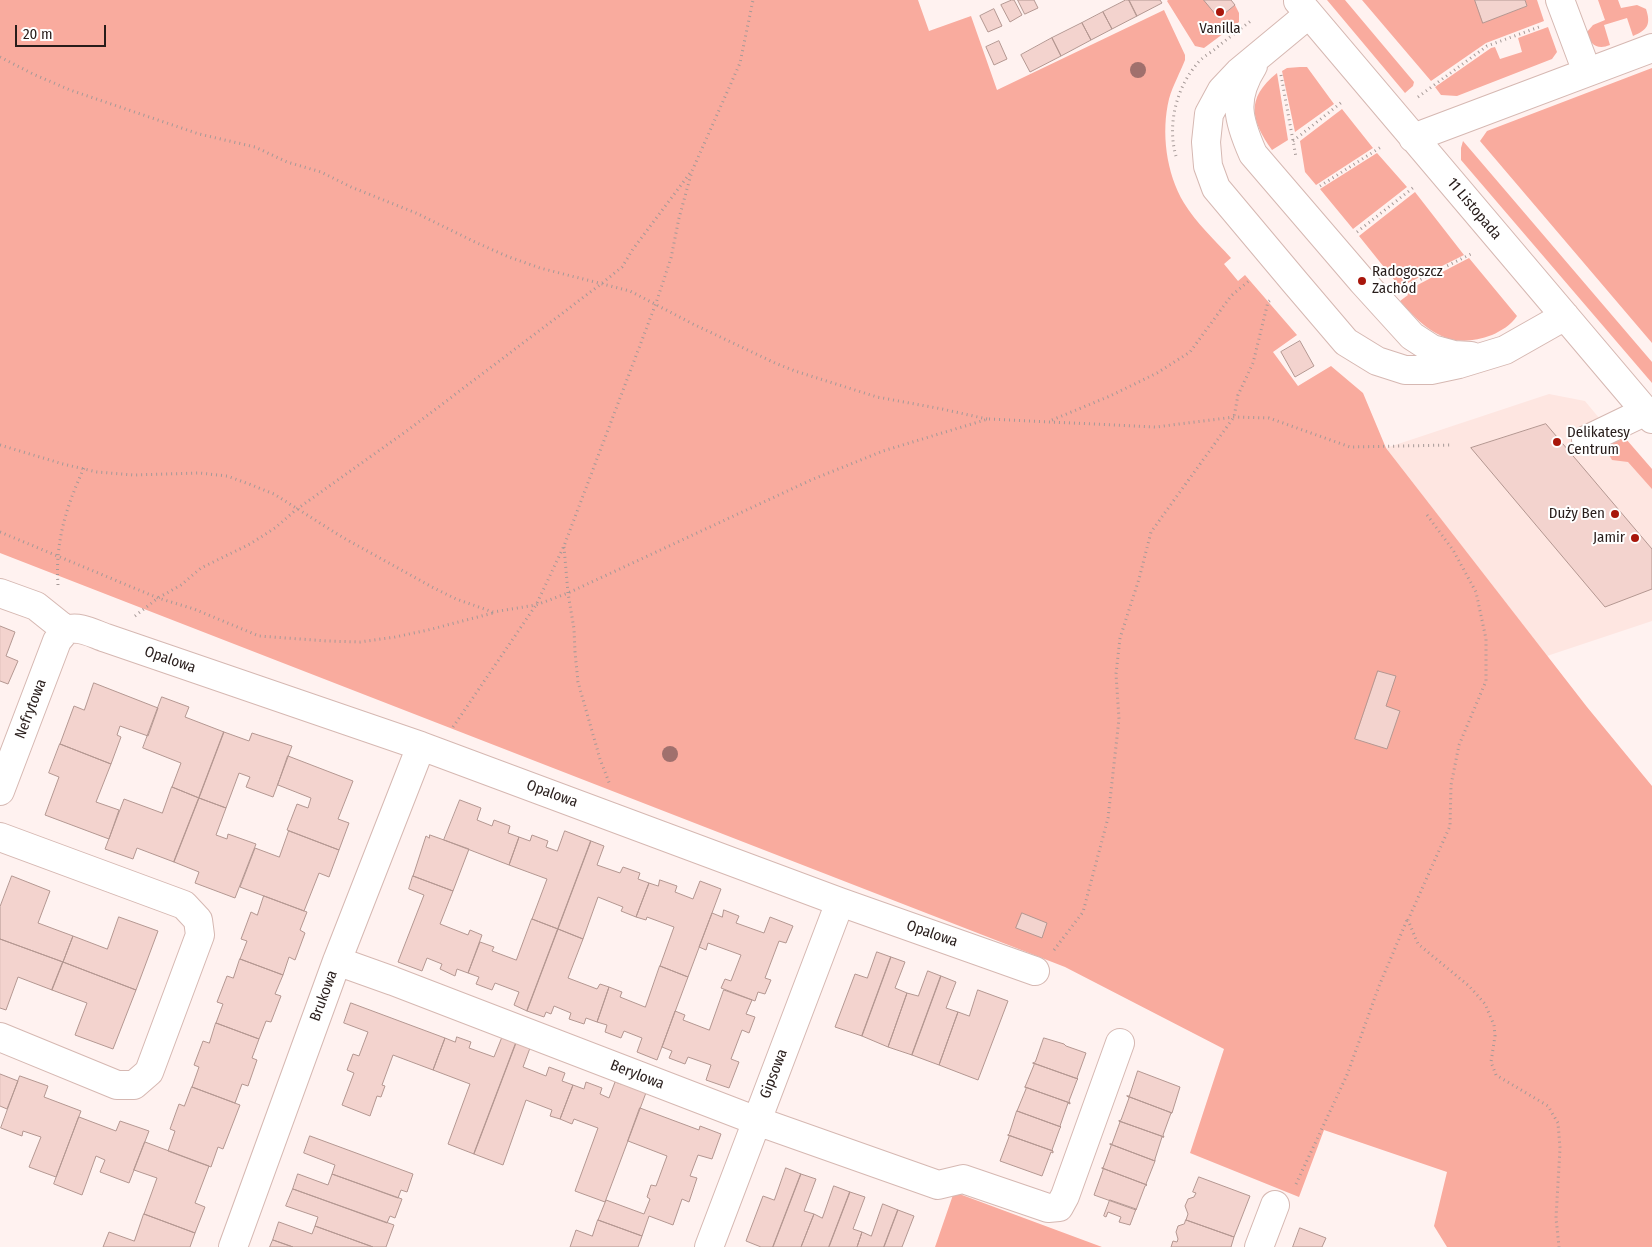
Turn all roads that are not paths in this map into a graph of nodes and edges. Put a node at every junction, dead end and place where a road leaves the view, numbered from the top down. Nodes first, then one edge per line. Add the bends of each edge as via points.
1 (1560, 0) edge
2 (1303, 7) edge
3 (1652, 48) edge
4 (1270, 64) junction
5 (1587, 72) junction
6 (1413, 138) junction
7 (1565, 316) junction
8 (1484, 357) junction
9 (1649, 415) edge
10 (1586, 440) dead end
11 (0, 593) edge
12 (66, 630) junction
13 (422, 746) junction
14 (6, 754) edge
15 (0, 791) edge
16 (0, 837) edge
17 (840, 902) junction
18 (337, 961) junction
19 (1035, 970) road end
20 (0, 1037) edge
21 (1120, 1043) dead end
22 (756, 1121) junction
23 (1275, 1205) road end
24 (233, 1247) edge
25 (709, 1247) edge
26 (1259, 1247) edge

1 - 5 street
2 - 4 street
2 - 6 street, 11 Listopada
3 - 5 street
4 - 8 street via 1244,80 1239,102 1242,129 1253,154 1412,336 1432,349 1454,355
4 - 8 street via 1239,72 1222,90 1209,114 1208,166 1216,188 1346,342 1377,361 1405,370 1430,370
5 - 6 street
6 - 7 street, 11 Listopada
7 - 8 street via 1505,350
7 - 9 street, 11 Listopada
9 - 10 street
11 - 12 street via 36,606
12 - 13 street, Opalowa via 78,629 106,638
12 - 14 street, Nefrytowa via 57,641
13 - 17 street, Opalowa
13 - 18 street, Brukowa
14 - 15 street, Nefrytowa
16 - 20 street via 184,905 198,920 200,935 149,1072 134,1085 117,1085
17 - 19 street, Opalowa
17 - 22 street, Gipsowa
18 - 22 street, Berylowa
18 - 24 street, Brukowa
21 - 22 street, Berylowa via 1059,1207 1048,1208 963,1179 938,1185
22 - 25 street, Gipsowa
23 - 26 street

